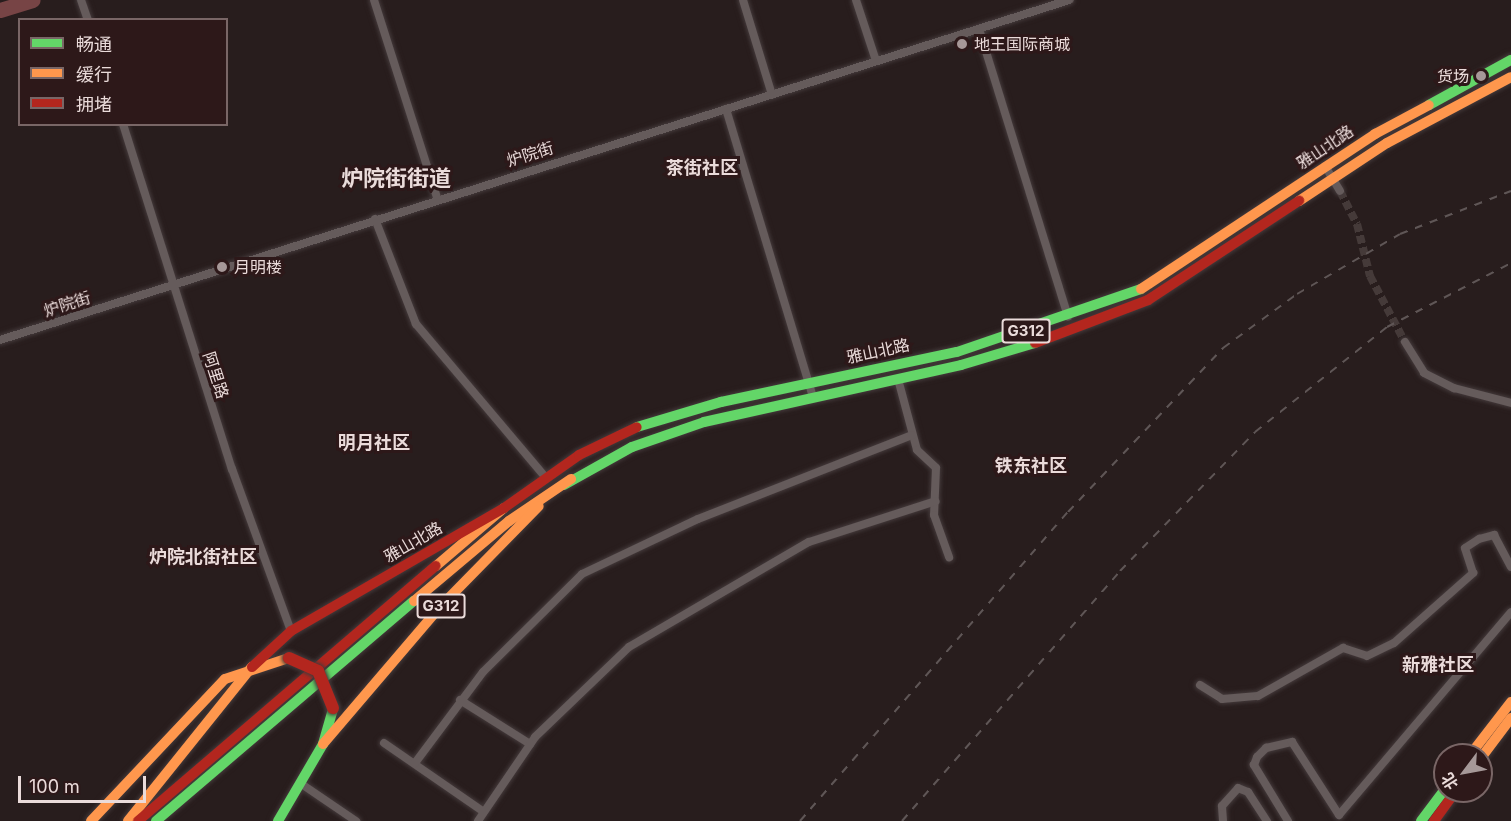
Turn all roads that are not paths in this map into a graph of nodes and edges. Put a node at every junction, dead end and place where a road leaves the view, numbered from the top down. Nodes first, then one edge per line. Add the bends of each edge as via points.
1 (81, 0) edge
2 (374, 0) edge
3 (743, 0) edge
4 (856, 0) edge
5 (1069, 0) edge
6 (87, 18) edge
7 (979, 29) junction
8 (1511, 60) edge
9 (876, 62) junction
10 (1511, 76) edge
11 (772, 95) junction
12 (726, 109) junction
13 (124, 126) edge
14 (1325, 165) junction
15 (1334, 179) junction
16 (1340, 191) tunnel mouth
17 (437, 197) junction
18 (375, 219) junction
19 (172, 286) junction
20 (1068, 317) junction
21 (0, 340) edge
22 (1405, 342) tunnel mouth
23 (898, 379) junction
24 (808, 383) junction
25 (813, 398) junction
26 (1511, 403) edge
27 (912, 435) junction
28 (546, 478) junction
29 (571, 479) junction
30 (936, 501) junction
31 (504, 508) junction
32 (949, 557) dead end
33 (1511, 567) edge
34 (1511, 612) edge
35 (291, 631) junction
36 (252, 667) junction
37 (1200, 685) dead end
38 (460, 700) junction
39 (1511, 702) edge
40 (1511, 718) edge
41 (384, 743) dead end
42 (1479, 743) edge
43 (1492, 743) edge
44 (323, 744) junction
45 (530, 744) junction
46 (415, 763) junction
47 (300, 783) junction
48 (1434, 803) edge
49 (1447, 803) edge
50 (484, 812) junction
51 (91, 821) edge
52 (128, 821) edge
53 (138, 821) edge
54 (156, 821) edge
55 (278, 821) edge
56 (356, 821) edge
57 (478, 821) edge
58 (1222, 821) edge
59 (1267, 821) edge
60 (1288, 821) edge
61 (1421, 821) edge
62 (1434, 821) edge

1 - 6 street
2 - 17 street
3 - 11 street
4 - 9 street
5 - 7 street, 炉院街
7 - 9 street, 炉院街
7 - 20 street
8 - 14 main road, 雅山北路 / G312
9 - 11 street, 炉院街
10 - 15 main road, 雅山北路 / G312 via 1387,143
11 - 12 street, 炉院街
12 - 17 street, 炉院街
12 - 24 street
13 - 19 street, 阿里路
14 - 15 street
14 - 20 main road, 雅山北路 / G312 via 1144,288
15 - 16 street
15 - 23 main road, 雅山北路 / G312 via 1148,300 1054,338
17 - 18 street, 炉院街
18 - 19 street, 炉院街
18 - 28 street via 416,324
19 - 21 street, 炉院街
19 - 35 street, 阿里路 via 279,608
20 - 24 main road, 雅山北路 / G312 via 957,352
22 - 26 street via 1424,373 1454,388
23 - 25 main road, 雅山北路 / G312
23 - 27 street
24 - 25 street
24 - 28 main road, 雅山北路 / G312 via 636,427
25 - 29 main road, 雅山北路 / G312 via 704,422 632,447
27 - 30 street via 917,450 936,468
27 - 38 street via 698,519 582,574
28 - 31 main road, 雅山北路 / G312
29 - 44 main road, 雅山北路 / G312 via 440,607
29 - 54 main road, 雅山北路 via 508,521
30 - 32 street via 934,515
30 - 45 street via 809,542 629,647
31 - 35 main road, 雅山北路 / G312
31 - 53 main road
33 - 37 street via 1494,535 1479,539 1465,548 1473,573 1394,643 1367,656 1343,648 1258,696 1210,697
34 - 60 street via 1339,815 1292,742 1266,748 1254,765
35 - 36 main road, 雅山北路 / G312
36 - 44 main road, bridge via 289,658 318,671 333,708
36 - 51 main road, G312 via 214,689
36 - 52 main road
38 - 45 street
38 - 46 street
39 - 42 main road
40 - 43 main road
41 - 46 street
44 - 47 main road, G312
45 - 50 street
46 - 50 street
47 - 55 main road, G312
47 - 56 street
48 - 61 main road
49 - 62 main road
50 - 57 street
58 - 59 street via 1222,806 1238,788 1248,792

